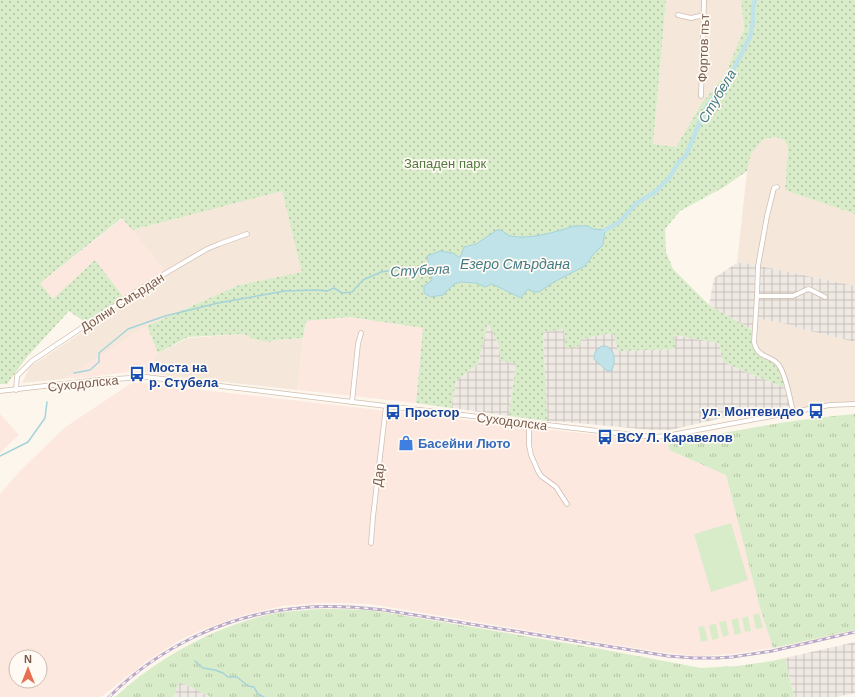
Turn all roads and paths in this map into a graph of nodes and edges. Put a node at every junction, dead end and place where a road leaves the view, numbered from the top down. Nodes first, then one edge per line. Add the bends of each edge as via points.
1 (704, 0) edge
2 (678, 15) dead end
3 (704, 15) junction
4 (701, 96) dead end
5 (777, 187) dead end
6 (247, 234) dead end
7 (757, 296) junction
8 (825, 297) dead end
9 (361, 333) dead end
10 (16, 390) junction
11 (0, 391) edge
12 (352, 402) junction
13 (855, 404) edge
14 (386, 406) junction
15 (793, 412) junction
16 (529, 423) junction
17 (567, 504) dead end
18 (371, 543) dead end

1 - 3 street, Фортов път
2 - 3 street via 691,18
3 - 4 street, Фортов път
5 - 7 street via 774,188 767,216 758,266
6 - 10 street, Долни Смърдан via 207,249 166,273 39,356 17,376
7 - 8 street via 792,296 808,289
7 - 15 street via 755,347 779,366
9 - 12 street
10 - 11 street, Суходолска
10 - 12 street, Суходолска via 146,377
12 - 14 street, Суходолска
13 - 15 street, Суходолска via 830,405
14 - 16 street, Суходолска
14 - 18 street, Дар
15 - 16 street, Суходолска via 666,436 633,435
16 - 17 street via 529,445 538,471 556,488

